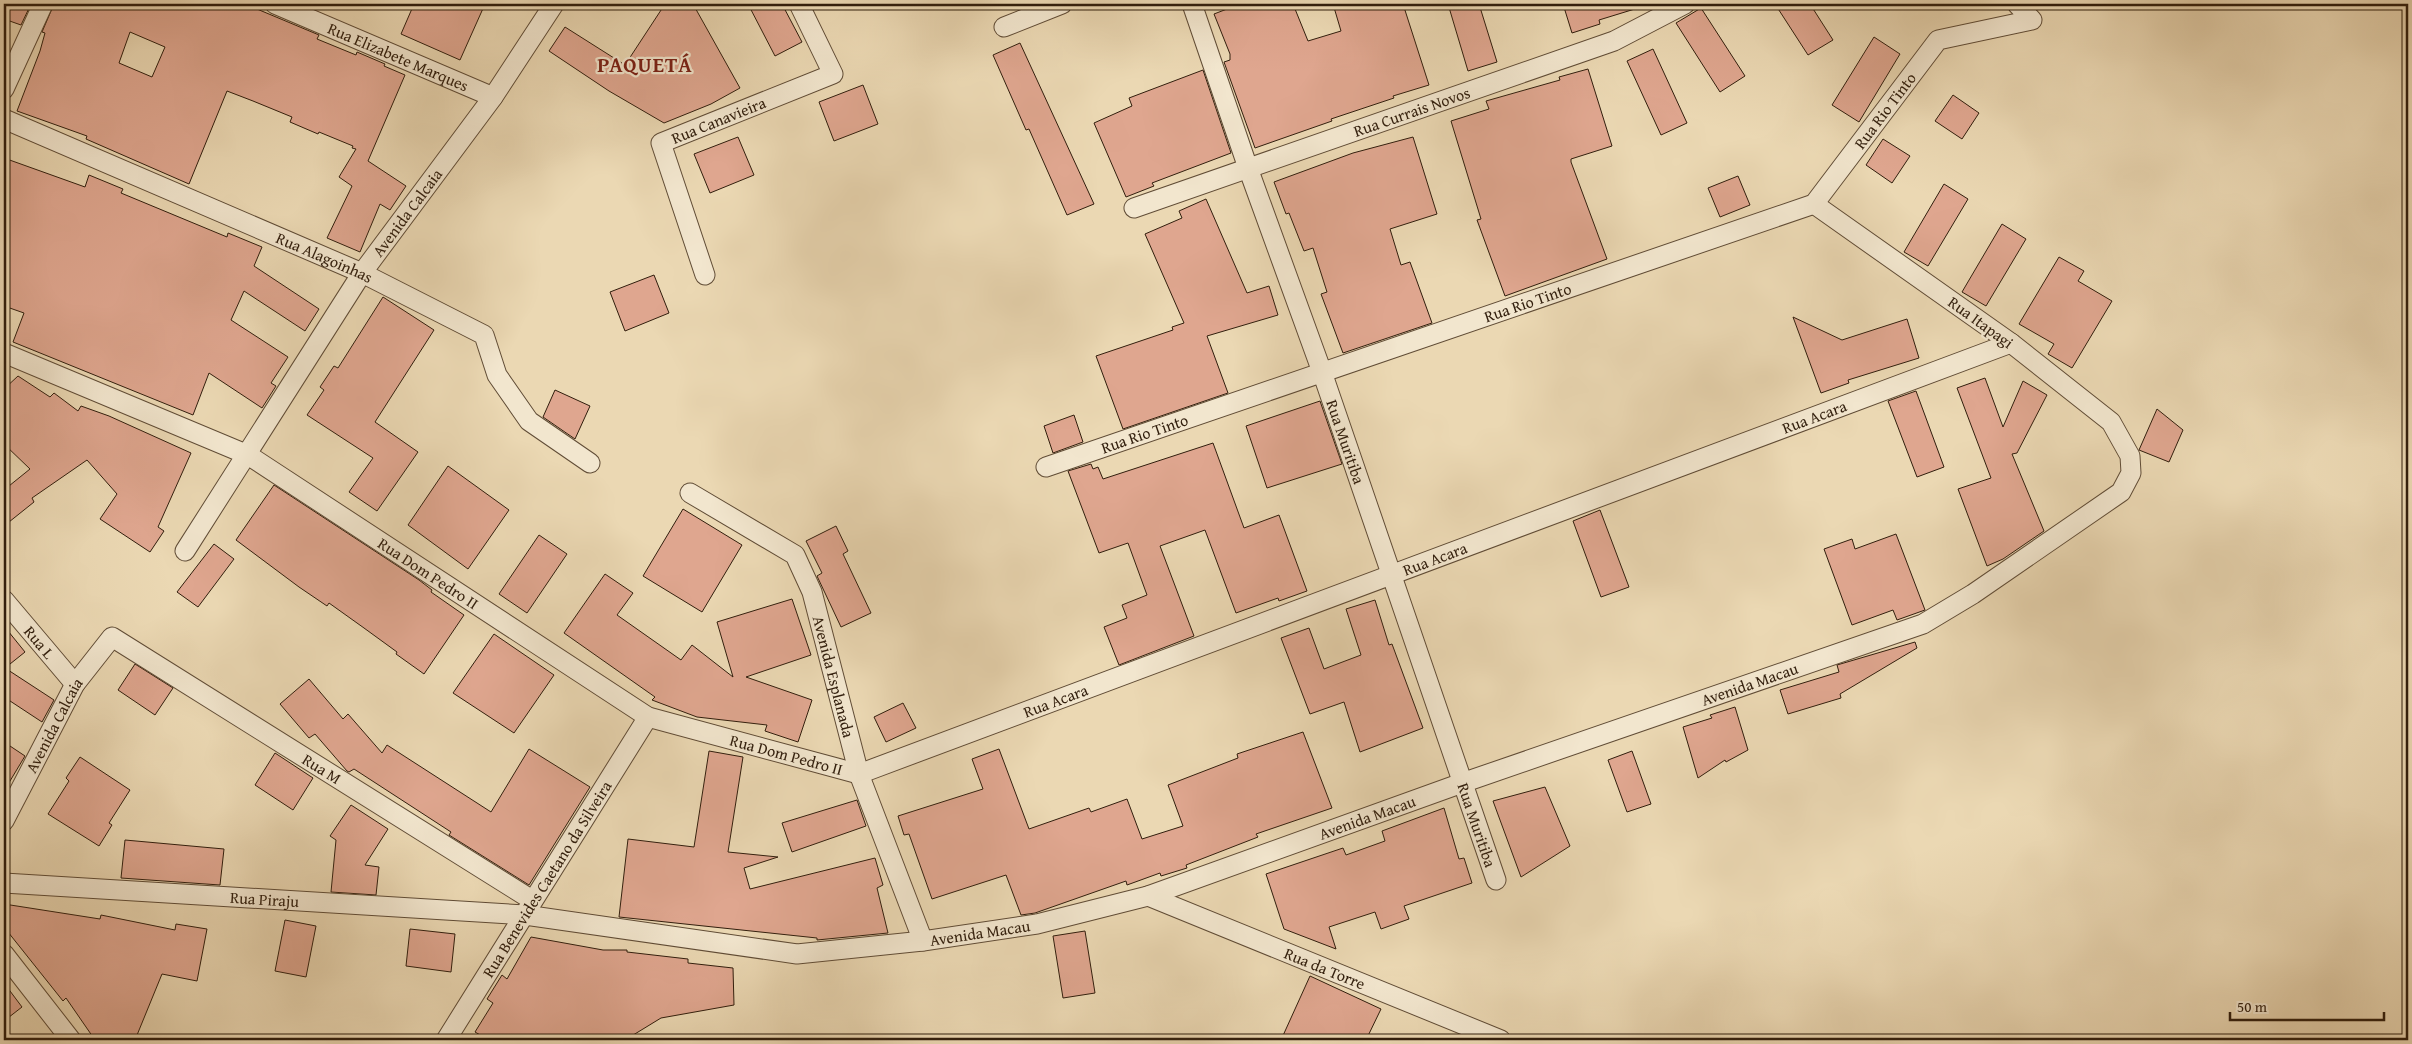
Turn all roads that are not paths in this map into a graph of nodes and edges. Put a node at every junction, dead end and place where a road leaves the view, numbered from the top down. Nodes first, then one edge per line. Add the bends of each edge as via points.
1 (42, 4) edge
2 (275, 4) edge
3 (554, 4) edge
4 (799, 4) edge
5 (1062, 4) edge
6 (1192, 4) edge
7 (1685, 4) edge
8 (2017, 4) edge
9 (1004, 27) dead end
10 (4, 89) edge
11 (493, 97) junction
12 (4, 119) edge
13 (1248, 168) junction
14 (1814, 204) junction
15 (1134, 208) dead end
16 (362, 273) junction
17 (705, 275) dead end
18 (2011, 343) junction
19 (4, 353) edge
20 (1322, 372) junction
21 (248, 454) junction
22 (2130, 456) joint
23 (590, 463) dead end
24 (1046, 467) dead end
25 (690, 494) dead end
26 (185, 551) dead end
27 (1390, 575) junction
28 (4, 600) edge
29 (112, 637) joint
30 (75, 684) junction
31 (648, 717) junction
32 (859, 774) junction
33 (1462, 783) junction
34 (4, 821) edge
35 (1496, 880) dead end
36 (4, 883) edge
37 (1148, 896) junction
38 (528, 907) junction
39 (923, 941) junction
40 (4, 954) edge
41 (71, 1040) edge
42 (446, 1040) edge
43 (1501, 1040) edge

1 - 10 street
2 - 11 street, Rua Elizabete Marques
3 - 11 street, Avenida Calcaia
4 - 17 street, Rua Canavieira via 833,74 661,143
5 - 9 street
6 - 13 street, Rua Muritiba
7 - 13 street, Rua Currais Novos via 1614,41
8 - 14 street, Rua Rio Tinto via 2032,20 1938,40
11 - 16 street, Avenida Calcaia
12 - 16 street, Rua Alagoinhas
13 - 15 street, Rua Currais Novos
13 - 20 street, Rua Muritiba
14 - 18 street, Rua Itapagi
14 - 20 street, Rua Rio Tinto
16 - 21 street, Avenida Calcaia
16 - 23 street, Rua Alagoinhas via 484,335 497,375 529,420
18 - 22 street, Rua Itapagi via 2112,422
18 - 27 street, Rua Acara
19 - 21 street, Rua Dom Pedro II
20 - 24 street, Rua Rio Tinto
20 - 27 street, Rua Muritiba
21 - 26 street, Avenida Calcaia
21 - 31 street, Rua Dom Pedro II
22 - 33 street, Avenida Macau via 2131,473 2121,492 2033,554 1923,624
25 - 32 street, Avenida Esplanada via 795,555 812,592
27 - 32 street, Rua Acara
27 - 33 street, Rua Muritiba
28 - 30 street, Rua L
29 - 30 street, Avenida Calcaia
29 - 38 street, Rua M
30 - 34 street, Avenida Calcaia
31 - 32 street, Rua Dom Pedro II
31 - 38 street, Rua Benevides Caetano da Silveira
32 - 39 street, Avenida Esplanada
33 - 35 street, Rua Muritiba
33 - 37 street, Avenida Macau
36 - 38 street, Rua Piraju
37 - 39 street, Avenida Macau via 1037,924
37 - 43 street, Rua da Torre
38 - 39 street, Avenida Macau via 797,954
38 - 42 street, Rua Benevides Caetano da Silveira
40 - 41 street

